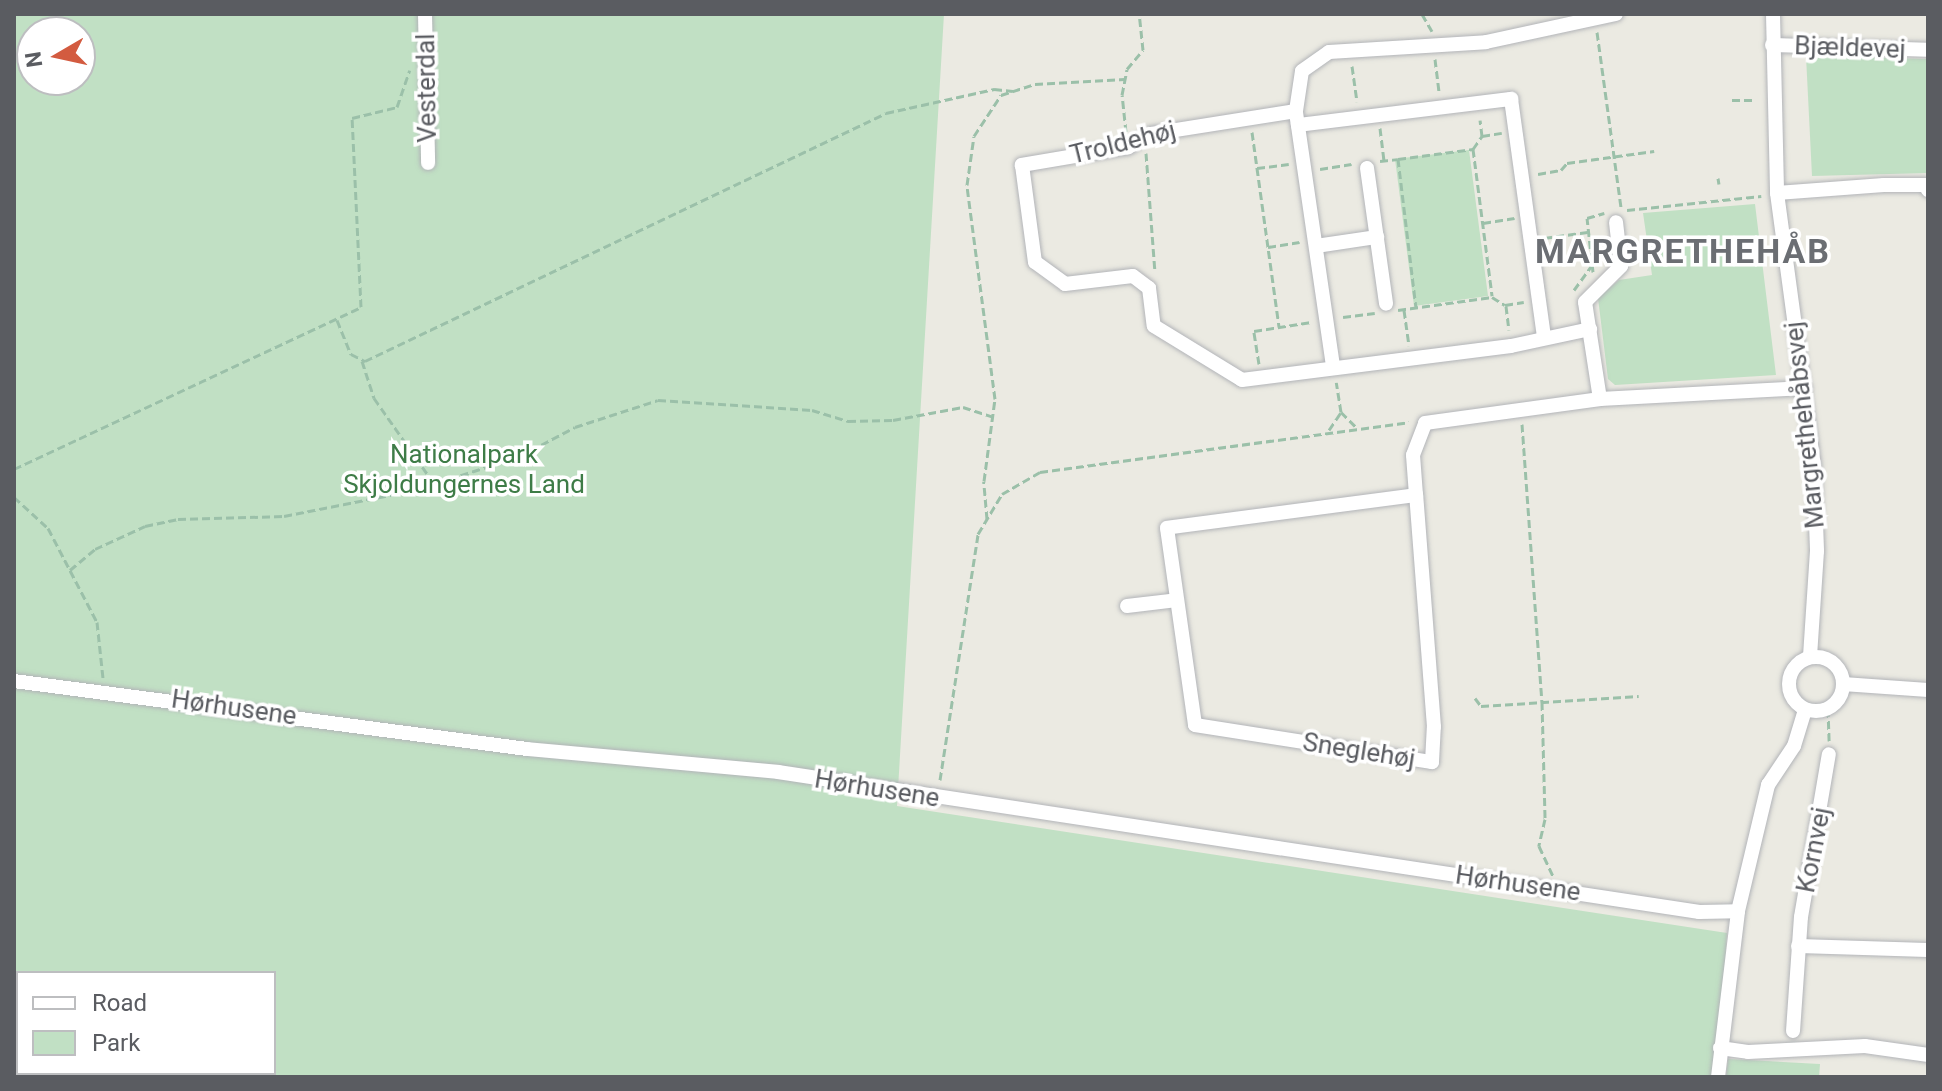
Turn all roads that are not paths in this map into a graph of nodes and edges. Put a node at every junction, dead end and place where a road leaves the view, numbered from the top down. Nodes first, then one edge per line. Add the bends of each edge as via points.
1 (425, 14) edge
2 (1616, 14) edge
3 (1773, 14) edge
4 (1595, 17) edge
5 (1772, 45) junction
6 (1928, 50) edge
7 (1297, 118) junction
8 (428, 163) dead end
9 (1367, 168) dead end
10 (1928, 190) edge
11 (1777, 193) junction
12 (1618, 216) road end
13 (1377, 237) junction
14 (1315, 243) junction
15 (1386, 304) dead end
16 (1590, 329) junction
17 (1544, 336) junction
18 (1333, 366) junction
19 (1805, 388) junction
20 (1600, 399) junction
21 (1416, 495) junction
22 (1177, 600) junction
23 (1127, 606) dead end
24 (1810, 657) junction
25 (14, 681) edge
26 (1843, 684) junction
27 (1928, 690) edge
28 (1805, 710) junction
29 (1829, 754) road end
30 (1738, 911) junction
31 (1798, 946) junction
32 (1928, 950) edge
33 (1793, 1031) dead end
34 (1720, 1048) junction
35 (1928, 1055) edge
36 (1718, 1077) edge

1 - 8 street, Vesterdal
2 - 4 street
3 - 5 street, Margrethehåbsvej
4 - 7 street via 1486,42 1350,50 1314,59 1302,71
5 - 6 street, Bjældevej
5 - 11 street, Margrethehåbsvej
7 - 14 street
7 - 17 street, Troldehøj via 1359,118 1511,99
7 - 18 street, Troldehøj via 1250,118 1022,165 1035,262 1065,284 1133,276 1149,288 1154,326 1242,380
9 - 13 street
10 - 11 street via 1925,185 1884,185
11 - 19 street, Margrethehåbsvej
12 - 16 street via 1621,266 1585,302
13 - 14 street
13 - 15 street
14 - 18 street
16 - 17 street
16 - 20 street
17 - 18 street via 1511,346
19 - 20 street
19 - 24 street, Margrethehåbsvej via 1817,543
20 - 21 street, Sneglehøj via 1425,423 1413,455
21 - 22 street, Sneglehøj via 1167,528
21 - 22 street, Sneglehøj via 1434,727 1432,762 1195,725
22 - 23 street
24 - 26 street via 1833,663
24 - 28 street via 1789,676 1791,696
25 - 30 street, Hørhusene via 527,749 778,772 1699,912
26 - 27 street
26 - 28 street via 1828,709
28 - 30 street via 1794,746 1768,785
29 - 31 street, Kornvej
30 - 34 street
31 - 32 street
31 - 33 street, Kornvej
34 - 35 street via 1748,1052 1865,1046
34 - 36 street

